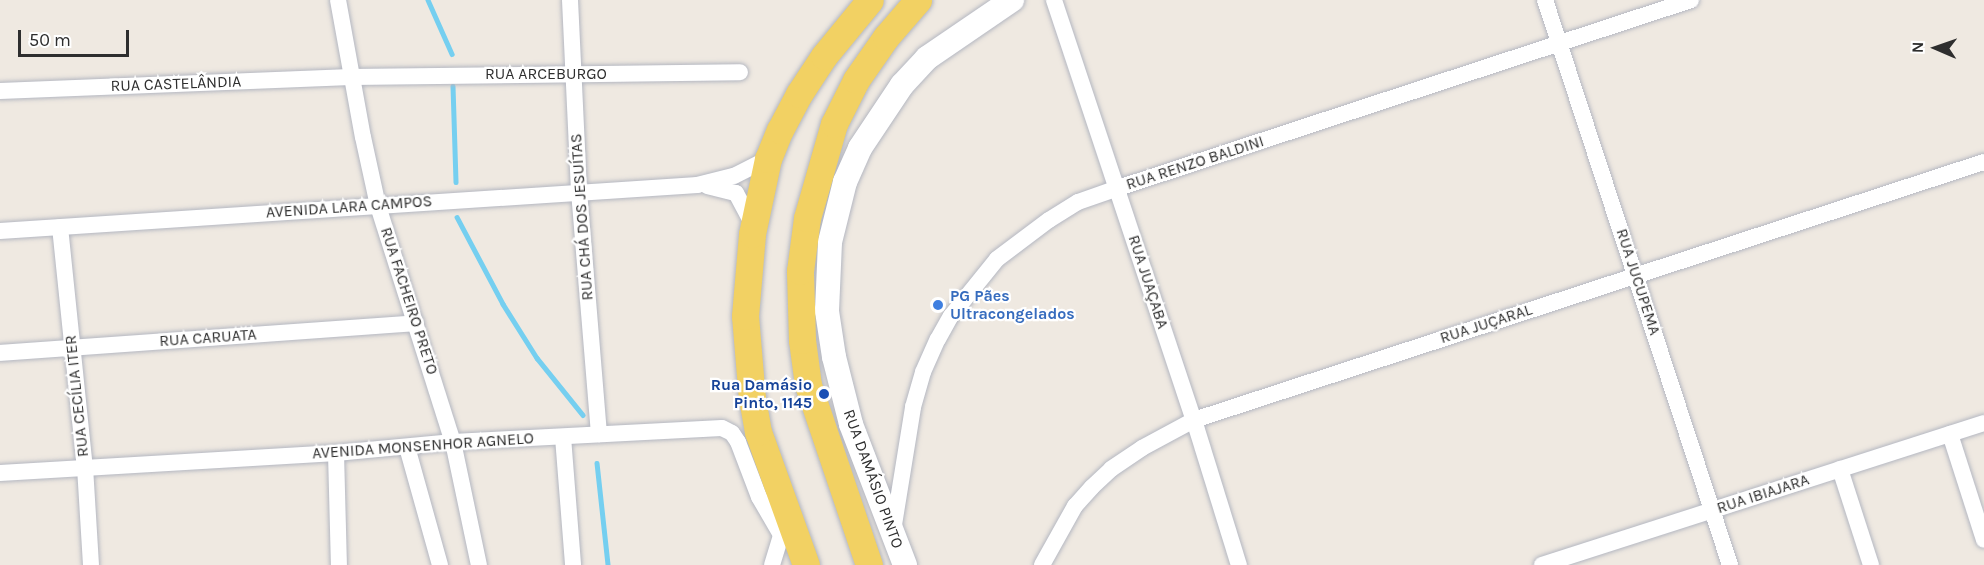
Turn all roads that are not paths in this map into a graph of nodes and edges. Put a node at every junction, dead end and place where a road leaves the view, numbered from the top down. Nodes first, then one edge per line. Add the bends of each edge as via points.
1 (338, 0) edge
2 (570, 0) edge
3 (870, 0) edge
4 (918, 0) edge
5 (1012, 0) edge
6 (1054, 0) edge
7 (1545, 0) edge
8 (1691, 0) edge
9 (1559, 43) junction
10 (741, 72) dead end
11 (574, 75) junction
12 (351, 76) junction
13 (0, 91) edge
14 (768, 159) junction
15 (1984, 162) edge
16 (697, 185) junction
17 (1118, 188) junction
18 (579, 191) junction
19 (378, 206) junction
20 (753, 225) junction
21 (60, 227) junction
22 (0, 231) edge
23 (1636, 275) junction
24 (416, 323) junction
25 (73, 348) junction
26 (0, 352) edge
27 (1194, 420) junction
28 (1984, 423) edge
29 (1950, 434) junction
30 (597, 435) junction
31 (566, 437) junction
32 (453, 442) junction
33 (407, 447) junction
34 (336, 453) junction
35 (85, 467) junction
36 (1840, 470) junction
37 (0, 473) edge
38 (1712, 510) junction
39 (786, 532) junction
40 (892, 532) junction
41 (1984, 540) edge
42 (91, 565) edge
43 (339, 565) edge
44 (440, 565) edge
45 (479, 565) edge
46 (573, 565) edge
47 (772, 565) edge
48 (806, 565) edge
49 (869, 565) edge
50 (905, 565) edge
51 (1042, 565) edge
52 (1239, 565) edge
53 (1542, 565) edge
54 (1730, 565) edge
55 (1871, 565) edge

1 - 12 street, RUA FACHEIRO PRETO
2 - 11 street, RUA CHÁ DOS JESUÍTAS
3 - 14 main road via 799,94
4 - 49 main road via 856,80 834,124 810,208 800,271 808,385
5 - 40 street, RUA DAMÁSIO PINTO via 927,58 902,85 860,148 835,216 827,275 827,311 834,357 850,424
6 - 17 street, RUA JUAÇABA
7 - 9 street, RUA JUCUPEMA
8 - 9 street, RUA RENZO BALDINI
9 - 17 street, RUA RENZO BALDINI
9 - 23 street, RUA JUCUPEMA
10 - 11 street, RUA ARCEBURGO
11 - 12 street, RUA ARCEBURGO
11 - 18 street, RUA CHÁ DOS JESUÍTAS
12 - 13 street, RUA CASTELÂNDIA
12 - 19 street, RUA FACHEIRO PRETO
14 - 16 street, AVENIDA LARA CAMPOS via 734,176
14 - 20 main road
15 - 23 street, RUA JUÇARAL
16 - 18 street, AVENIDA LARA CAMPOS
16 - 20 street, AVENIDA LARA CAMPOS via 736,193
17 - 27 street, RUA JUAÇABA
17 - 40 street, RUA RENZO BALDINI via 1078,202 1022,238 997,259 951,316 923,372
18 - 19 street, AVENIDA LARA CAMPOS
18 - 30 street, RUA CHÁ DOS JESUÍTAS
19 - 21 street, AVENIDA LARA CAMPOS
19 - 24 street, RUA FACHEIRO PRETO
20 - 39 main road via 744,316 747,370 758,432
21 - 22 street, AVENIDA LARA CAMPOS
21 - 25 street, RUA CECÍLIA ITER
23 - 27 street, RUA JUÇARAL
23 - 38 street, RUA JUCUPEMA
24 - 25 street, RUA CARUATA
24 - 32 street, RUA FACHEIRO PRETO
25 - 26 street, RUA CARUATA
25 - 35 street, RUA CECÍLIA ITER
27 - 51 street, RUA JUÇARAL via 1142,448 1092,487 1075,506
27 - 52 street, RUA JUAÇABA
28 - 29 street, RUA IBIAJARA
29 - 36 street, RUA IBIAJARA
29 - 41 street
30 - 31 street, AVENIDA MONSENHOR AGNELO
30 - 39 street, AVENIDA MONSENHOR AGNELO via 726,429 738,442 759,497
31 - 32 street, AVENIDA MONSENHOR AGNELO
31 - 46 street
32 - 33 street, AVENIDA MONSENHOR AGNELO
32 - 45 street, RUA FACHEIRO PRETO
33 - 34 street, AVENIDA MONSENHOR AGNELO
33 - 44 street
34 - 35 street, AVENIDA MONSENHOR AGNELO
34 - 43 street
35 - 37 street, AVENIDA MONSENHOR AGNELO
35 - 42 street, RUA CECÍLIA ITER
36 - 38 street, RUA IBIAJARA
36 - 55 street
38 - 53 street, RUA IBIAJARA
38 - 54 street, RUA JUCUPEMA
39 - 47 street
39 - 48 main road
40 - 50 street, RUA DAMÁSIO PINTO

